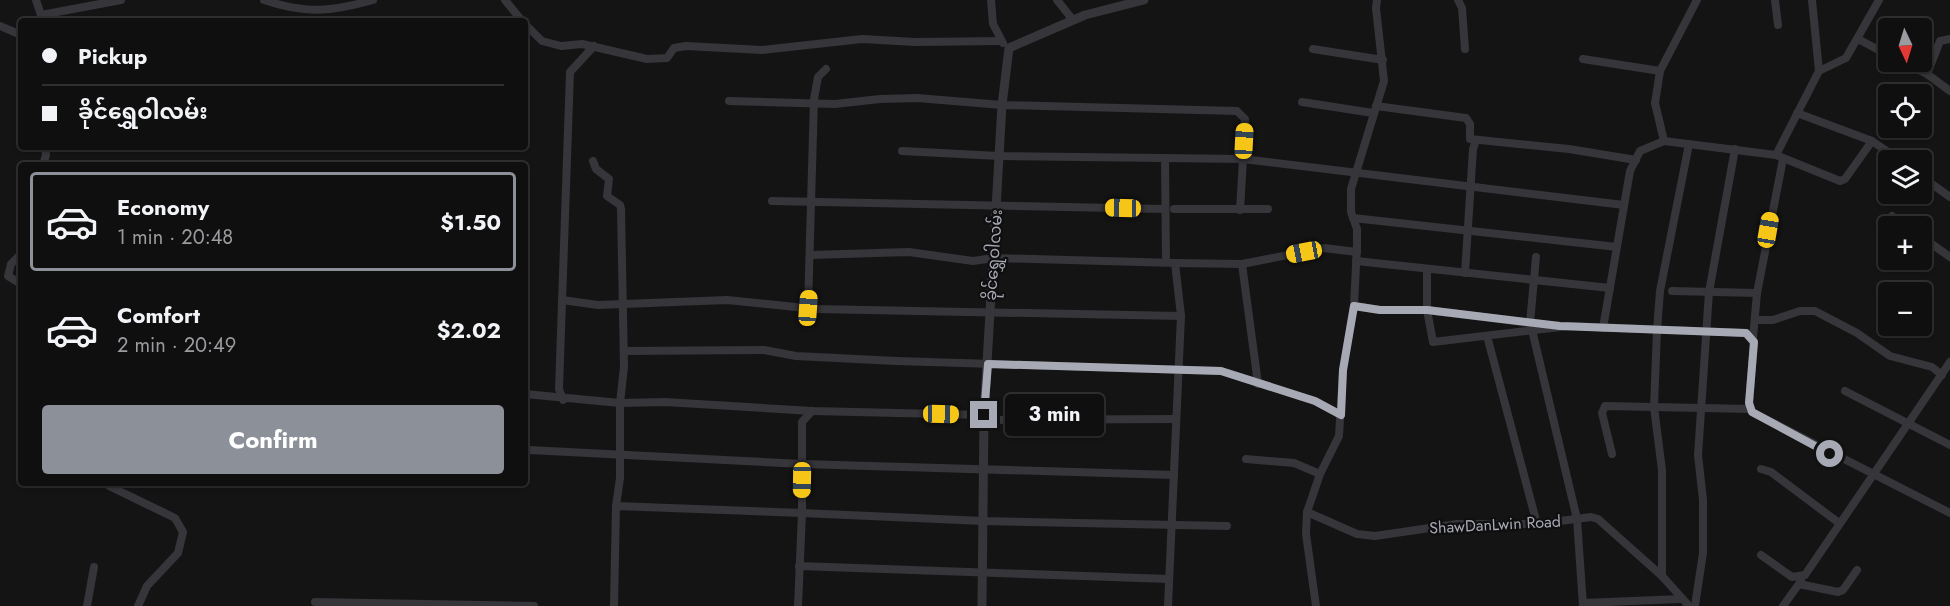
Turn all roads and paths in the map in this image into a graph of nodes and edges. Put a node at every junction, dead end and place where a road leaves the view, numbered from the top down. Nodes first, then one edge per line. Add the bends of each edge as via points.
1 (36, 0) edge
2 (121, 0) edge
3 (264, 0) edge
4 (373, 0) edge
5 (505, 0) edge
6 (991, 0) edge
7 (1057, 0) edge
8 (1144, 0) edge
9 (1377, 0) edge
10 (1458, 0) edge
11 (1697, 0) edge
12 (1775, 0) edge
13 (1812, 0) edge
14 (1879, 0) edge
15 (520, 18) edge
16 (1073, 20) junction
17 (1778, 25) dead end
18 (0, 26) edge
19 (528, 27) edge
20 (18, 34) edge
21 (1858, 39) junction
22 (1950, 39) edge
23 (1001, 41) junction
24 (594, 46) junction
25 (1009, 48) junction
26 (1466, 49) dead end
27 (1313, 50) dead end
28 (1878, 50) edge
29 (1383, 60) junction
30 (1583, 60) dead end
31 (826, 69) dead end
32 (1660, 71) junction
33 (1819, 71) junction
34 (1923, 72) edge
35 (1927, 74) junction
36 (1950, 91) edge
37 (729, 101) dead end
38 (1302, 102) dead end
39 (814, 103) junction
40 (1002, 105) junction
41 (1374, 110) junction
42 (1797, 113) junction
43 (1476, 140) junction
44 (1664, 141) junction
45 (1872, 141) junction
46 (1689, 144) junction
47 (1735, 149) junction
48 (1885, 150) edge
49 (902, 151) dead end
50 (999, 156) junction
51 (1779, 157) junction
52 (1165, 158) junction
53 (1243, 159) junction
54 (1636, 160) junction
55 (593, 161) dead end
56 (1357, 172) junction
57 (1932, 184) edge
58 (1470, 187) junction
59 (1950, 197) edge
60 (772, 201) dead end
61 (812, 202) junction
62 (1624, 205) junction
63 (996, 206) junction
64 (1165, 209) junction
65 (1174, 209) dead end
66 (1268, 209) dead end
67 (1240, 210) junction
68 (1353, 218) junction
69 (1467, 231) junction
70 (1932, 244) edge
71 (1617, 247) junction
72 (811, 255) junction
73 (1356, 256) junction
74 (18, 257) edge
75 (1536, 257) dead end
76 (1950, 257) edge
77 (994, 258) junction
78 (1166, 262) junction
79 (1175, 263) junction
80 (1242, 264) junction
81 (1427, 269) junction
82 (1465, 273) junction
83 (1534, 280) junction
84 (18, 282) edge
85 (1610, 288) junction
86 (1672, 291) dead end
87 (1709, 292) junction
88 (1757, 293) junction
89 (562, 300) junction
90 (624, 304) junction
91 (1354, 306) junction
92 (808, 308) junction
93 (1427, 310) junction
94 (990, 314) junction
95 (1181, 316) junction
96 (1755, 320) junction
97 (1531, 327) junction
98 (1603, 328) junction
99 (1656, 330) junction
100 (1706, 332) junction
101 (1487, 336) junction
102 (1753, 338) junction
103 (624, 351) junction
104 (1950, 362) edge
105 (988, 364) junction
106 (1179, 368) junction
107 (1942, 375) junction
108 (1258, 384) junction
109 (1845, 391) dead end
110 (528, 394) edge
111 (563, 400) junction
112 (620, 403) junction
113 (1654, 407) junction
114 (1750, 409) junction
115 (1701, 410) junction
116 (812, 411) junction
117 (1341, 415) junction
118 (984, 417) junction
119 (1176, 419) junction
120 (1909, 425) junction
121 (1950, 445) edge
122 (530, 450) dead end
123 (620, 452) junction
124 (1612, 453) dead end
125 (1246, 459) dead end
126 (803, 464) junction
127 (1761, 469) dead end
128 (985, 470) junction
129 (1320, 474) junction
130 (1174, 475) junction
131 (1871, 475) junction
132 (109, 486) edge
133 (616, 506) junction
134 (1307, 512) junction
135 (802, 513) junction
136 (1950, 513) edge
137 (1577, 519) junction
138 (983, 521) junction
139 (1839, 523) junction
140 (1537, 524) junction
141 (1172, 526) junction
142 (1227, 526) dead end
143 (1761, 555) dead end
144 (799, 566) junction
145 (94, 567) dead end
146 (1857, 570) dead end
147 (983, 574) junction
148 (1805, 575) junction
149 (1662, 576) junction
150 (1169, 579) junction
151 (1799, 584) junction
152 (1681, 599) junction
153 (315, 602) dead end
154 (1583, 604) edge
155 (87, 606) edge
156 (138, 606) edge
157 (534, 606) edge
158 (614, 606) edge
159 (798, 606) edge
160 (981, 606) edge
161 (1168, 606) edge
162 (1316, 606) edge
163 (1689, 606) edge
164 (1695, 606) edge
165 (1784, 606) edge

1 - 2 street via 41,15
3 - 4 street via 294,10 318,10
5 - 15 street
6 - 23 street via 993,24
7 - 16 street
8 - 16 street
9 - 29 street
10 - 26 street
11 - 32 street
12 - 17 street
13 - 33 street
14 - 21 street
16 - 25 street
18 - 20 street
19 - 24 street via 542,41 561,46
21 - 28 street
21 - 33 street via 1846,58
22 - 35 street via 1940,41
23 - 24 street via 862,39 762,50 686,46 674,48 667,58 647,59
23 - 25 street
24 - 89 street via 570,72
25 - 40 street, ခိုင်ရွှေဝါလမ်း
27 - 29 street
29 - 41 street via 1384,81
30 - 32 street
31 - 39 street via 818,77
32 - 44 street via 1655,103
33 - 42 street
34 - 35 street
35 - 36 street
37 - 39 street
38 - 41 street
39 - 40 street via 918,98
39 - 61 street
40 - 50 street, ခိုင်ရွှေဝါလမ်း
40 - 53 street via 1237,111 1245,118
41 - 43 street via 1466,118 1470,139
41 - 56 street
42 - 45 street
42 - 51 street
43 - 54 street
43 - 58 street
44 - 46 street
44 - 54 street via 1640,151
45 - 48 street
45 - 51 street via 1840,181
46 - 47 street
46 - 99 street
47 - 51 street
47 - 87 street
49 - 50 street
50 - 52 street
50 - 63 street, ခိုင်ရွှေဝါလမ်း
51 - 88 street
52 - 53 street
52 - 64 street
53 - 56 street
53 - 67 street
54 - 62 street
55 - 90 street via 596,169 609,179 607,196 621,209
56 - 58 street
56 - 68 street via 1351,189
57 - 59 street
58 - 62 street
58 - 69 street
60 - 61 street
61 - 63 street
61 - 72 street
62 - 71 street
63 - 64 street
63 - 77 street, ခိုင်ရွှေဝါလမ်း
64 - 78 street
65 - 67 street
66 - 67 street
68 - 69 street
68 - 73 street via 1357,229
69 - 71 street
69 - 82 street
70 - 76 street
71 - 85 street
72 - 77 street via 909,252 973,261
72 - 92 street
73 - 80 street via 1324,248
73 - 81 street
73 - 91 street
74 - 84 street via 8,276
75 - 83 street
77 - 78 street
77 - 94 street, ခိုင်ရွှေဝါလမ်း
78 - 79 street
79 - 80 street
79 - 95 street
80 - 108 street
81 - 82 street
81 - 93 street
82 - 83 street
83 - 85 street
83 - 97 street
85 - 98 street
86 - 87 street
87 - 88 street
87 - 100 street
88 - 96 street
89 - 90 street
89 - 111 street via 559,389
90 - 92 street via 727,300
90 - 103 street
91 - 93 street
91 - 117 street via 1343,370
92 - 94 street
93 - 97 street
93 - 101 street via 1433,342
94 - 95 street
94 - 105 street, ခိုင်ရွှေဝါလမ်း
95 - 106 street
96 - 102 street
96 - 107 street via 1815,311 1890,356 1932,367
97 - 98 street
97 - 101 street
97 - 137 street
98 - 99 street
99 - 100 street
99 - 113 street
100 - 102 street via 1746,333
100 - 115 street
101 - 140 street
102 - 114 street
103 - 105 street via 764,350 796,356
103 - 112 street
104 - 107 street
105 - 106 street
105 - 118 street, ခိုင်ရွှေဝါလမ်း
106 - 108 street via 1221,371
106 - 119 street
107 - 120 street
108 - 117 street via 1315,401
109 - 120 street
110 - 111 street
111 - 112 street
112 - 116 street
112 - 123 street
113 - 115 street
113 - 124 street via 1602,408
113 - 149 street via 1662,482
114 - 115 street
114 - 131 street
115 - 164 street via 1698,455 1702,553
116 - 118 street
116 - 126 street via 802,422
117 - 129 street via 1339,436
118 - 119 street
118 - 128 street, ခိုင်ရွှေဝါလမ်း
119 - 130 street
120 - 121 street
120 - 131 street
122 - 123 street
123 - 126 street
123 - 133 street
125 - 129 street via 1294,463
126 - 128 street
126 - 135 street
127 - 139 street via 1771,472
128 - 130 street
128 - 138 street, ခိုင်ရွှေဝါလမ်း
129 - 134 street
130 - 141 street
131 - 136 street
131 - 139 street
132 - 156 street via 175,518 183,532 178,553 147,586
133 - 135 street
133 - 158 street
134 - 140 street, ShawDanLwin Road via 1357,534 1375,536 1457,524
134 - 162 street via 1306,534
135 - 138 street
135 - 144 street
137 - 140 street, ShawDanLwin Road
137 - 149 street, ShawDanLwin Road via 1598,519
137 - 154 street
138 - 141 street
138 - 147 street, ခိုင်ရွှေဝါလမ်း
139 - 148 street
141 - 142 street
141 - 150 street
143 - 148 street via 1792,577
144 - 147 street
144 - 159 street
145 - 155 street
146 - 151 street via 1838,592
147 - 150 street
147 - 160 street, ခိုင်ရွှေဝါလမ်း
148 - 151 street
149 - 152 street, ShawDanLwin Road
150 - 161 street
151 - 165 street
152 - 154 street
152 - 163 street, ShawDanLwin Road
153 - 157 street

